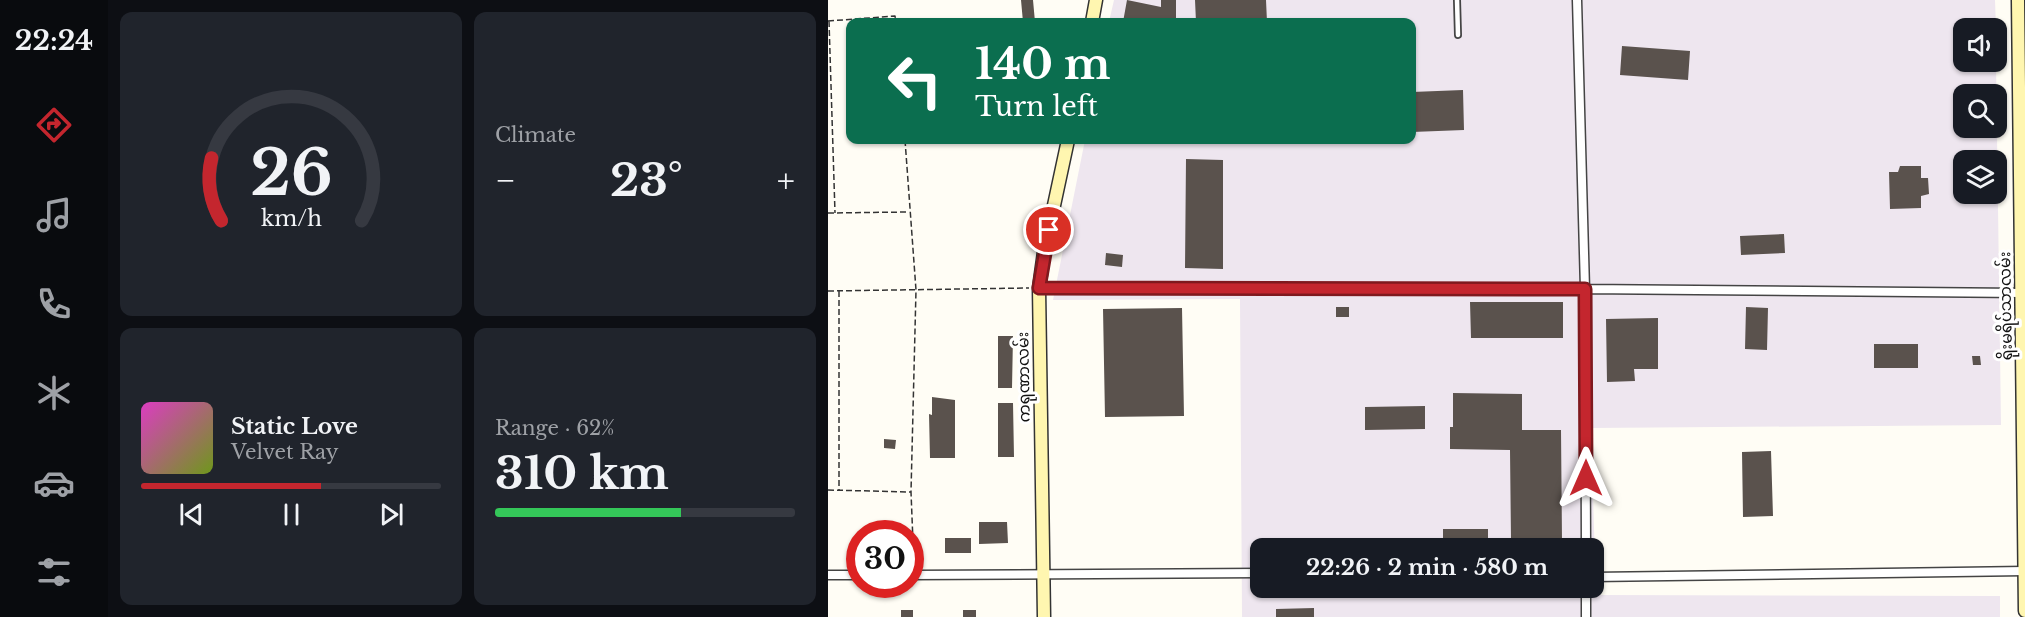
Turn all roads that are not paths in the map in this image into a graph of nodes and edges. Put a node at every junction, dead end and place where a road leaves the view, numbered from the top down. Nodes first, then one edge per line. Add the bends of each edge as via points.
1 (1096, 0) edge
2 (1456, 0) edge
3 (1577, 0) edge
4 (2018, 0) edge
5 (1093, 18) edge
6 (1458, 35) dead end
7 (1067, 144) edge
8 (1039, 288) junction
9 (1585, 289) junction
10 (2022, 293) junction
11 (1586, 538) edge
12 (2025, 571) edge
13 (1250, 573) edge
14 (1043, 574) junction
15 (828, 575) edge
16 (846, 575) edge
17 (924, 575) edge
18 (1604, 577) edge
19 (1586, 598) edge
20 (2025, 611) edge
21 (1044, 617) edge
22 (1586, 617) edge

1 - 5 street
2 - 6 lane
3 - 9 street
4 - 10 street, ရိုးမရိပ်သာလမ်း
7 - 8 street, ကရုဏာလမ်း
8 - 9 street
8 - 14 street, ကရုဏာလမ်း
9 - 10 street
9 - 11 street
10 - 12 street, ရိုးမရိပ်သာလမ်း
12 - 18 street
12 - 20 street, ရိုးမရိပ်သာလမ်း
13 - 14 street
14 - 17 street
14 - 21 street, ကရုဏာလမ်း
15 - 16 street
19 - 22 street

